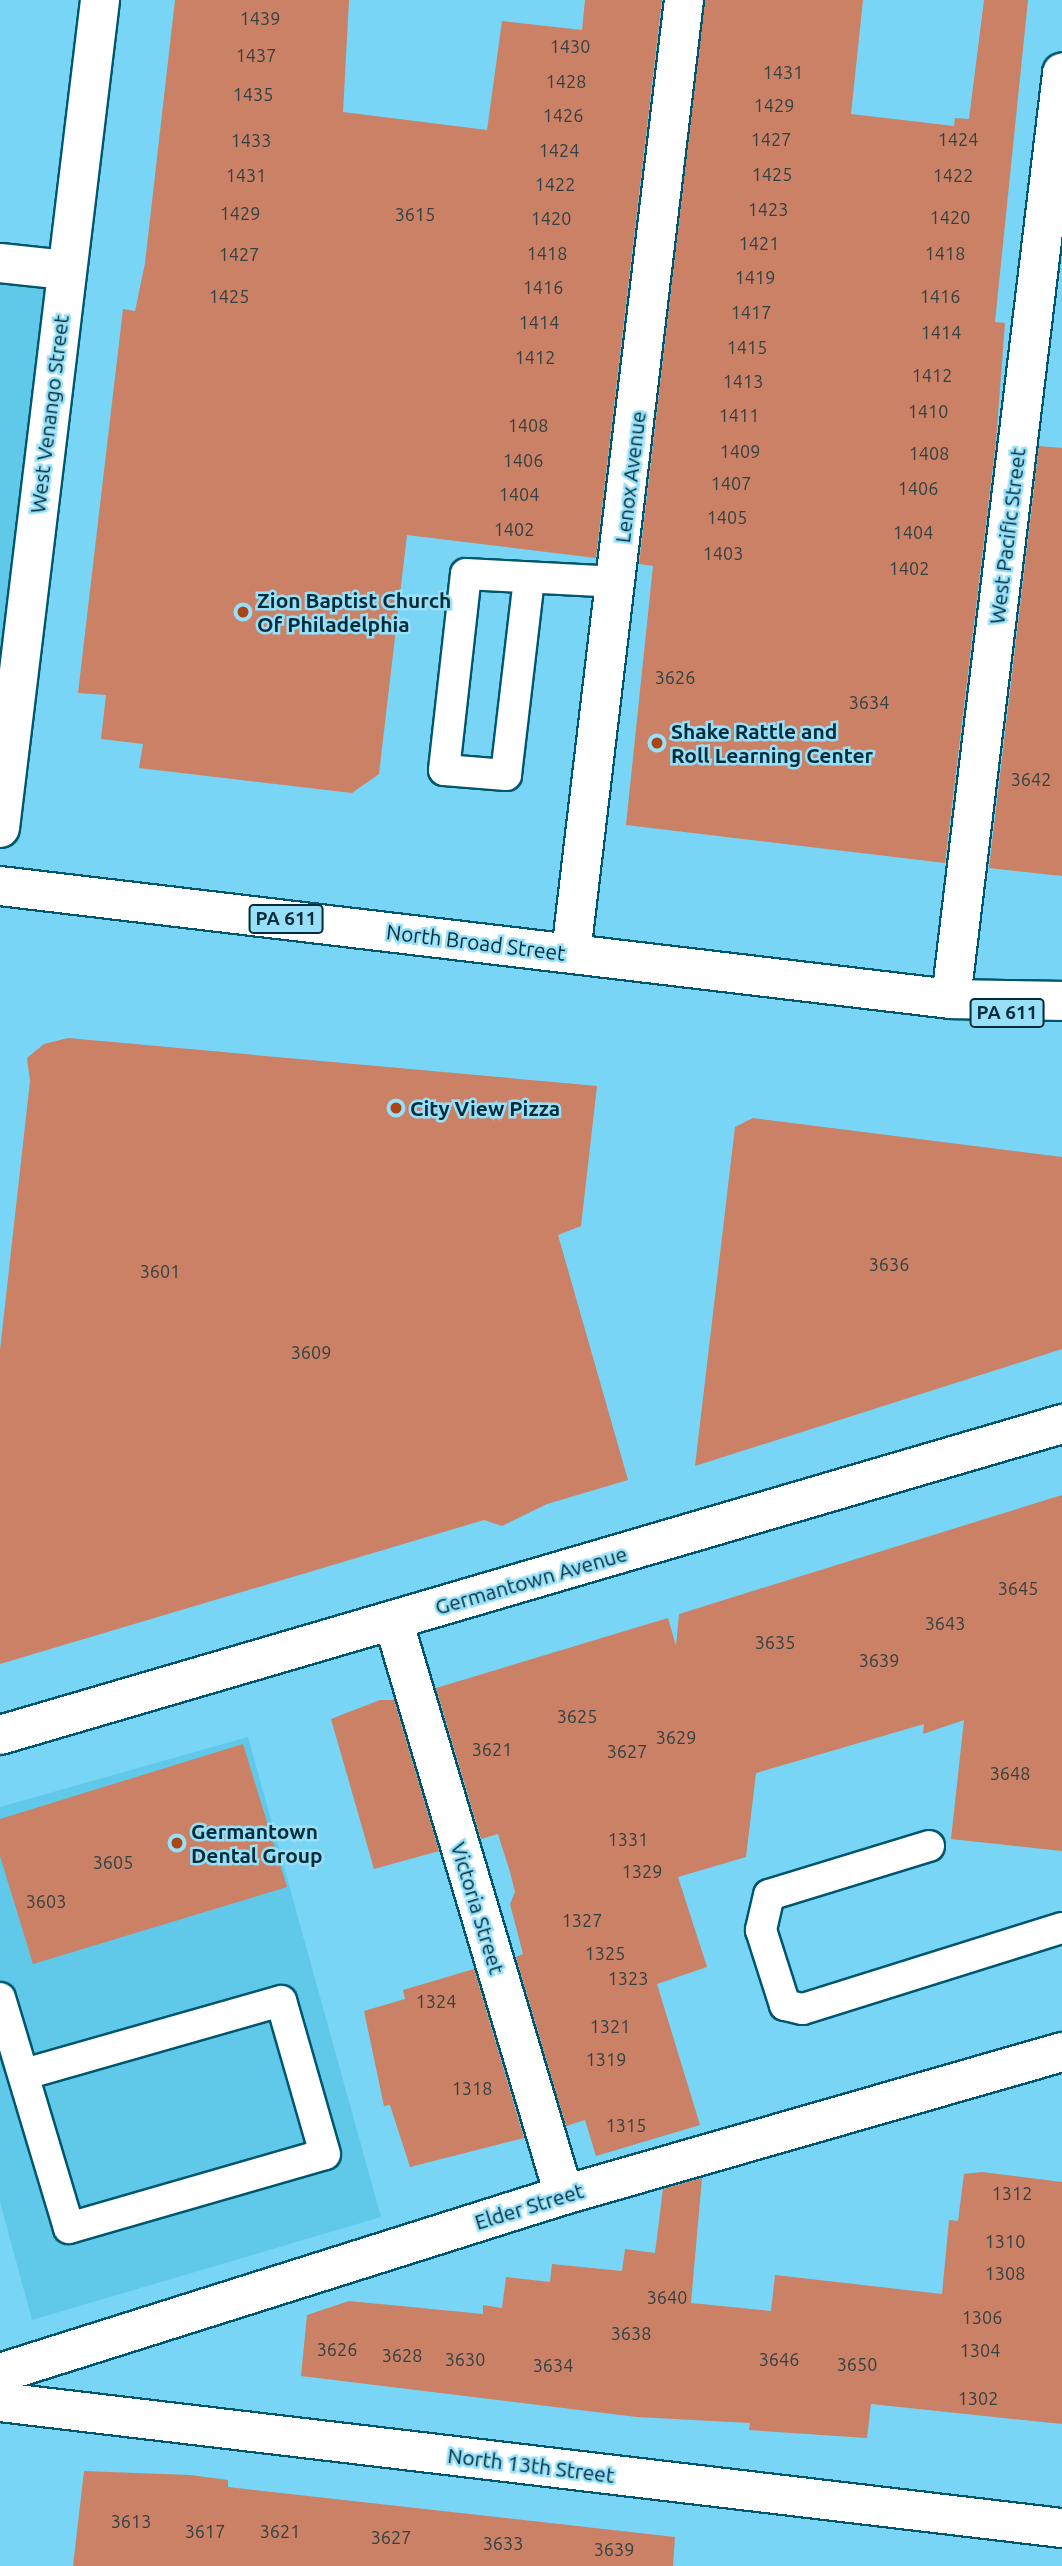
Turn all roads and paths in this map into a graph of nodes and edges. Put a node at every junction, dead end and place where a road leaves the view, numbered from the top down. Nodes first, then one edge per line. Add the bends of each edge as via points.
1 (100, 0) edge
2 (684, 0) edge
3 (1062, 73) edge
4 (0, 263) edge
5 (66, 270) junction
6 (529, 579) junction
7 (618, 582) junction
8 (0, 828) edge
9 (0, 886) edge
10 (571, 953) junction
11 (951, 999) junction
12 (1062, 1001) edge
13 (1062, 1026) edge
14 (1062, 1424) edge
15 (393, 1620) junction
16 (0, 1735) edge
17 (929, 1846) dead end
18 (1062, 1928) edge
19 (0, 1998) edge
20 (1062, 2052) edge
21 (25, 2074) junction
22 (564, 2195) junction
23 (0, 2374) edge
24 (0, 2402) edge
25 (1062, 2528) edge

1 - 5 street, West Venango Street
2 - 7 street, Lenox Avenue
3 - 11 street, West Pacific Street
4 - 5 street
5 - 8 street, West Venango Street
6 - 6 lane via 466,574 444,770 506,775
6 - 7 lane
7 - 10 street, Lenox Avenue
9 - 10 street, North Broad Street / PA 611
10 - 11 street, North Broad Street / PA 611
11 - 12 street, North Broad Street / PA 611
11 - 13 street, North Broad Street / PA 611
14 - 15 street, Germantown Avenue
15 - 16 street, Germantown Avenue
15 - 22 street, Victoria Street
17 - 18 lane via 769,1895 761,1930 785,2005 803,2009
19 - 21 lane
20 - 22 street, Elder Street
21 - 21 lane via 281,2001 325,2154 69,2228
22 - 23 street, Elder Street
24 - 25 street, North 13th Street

